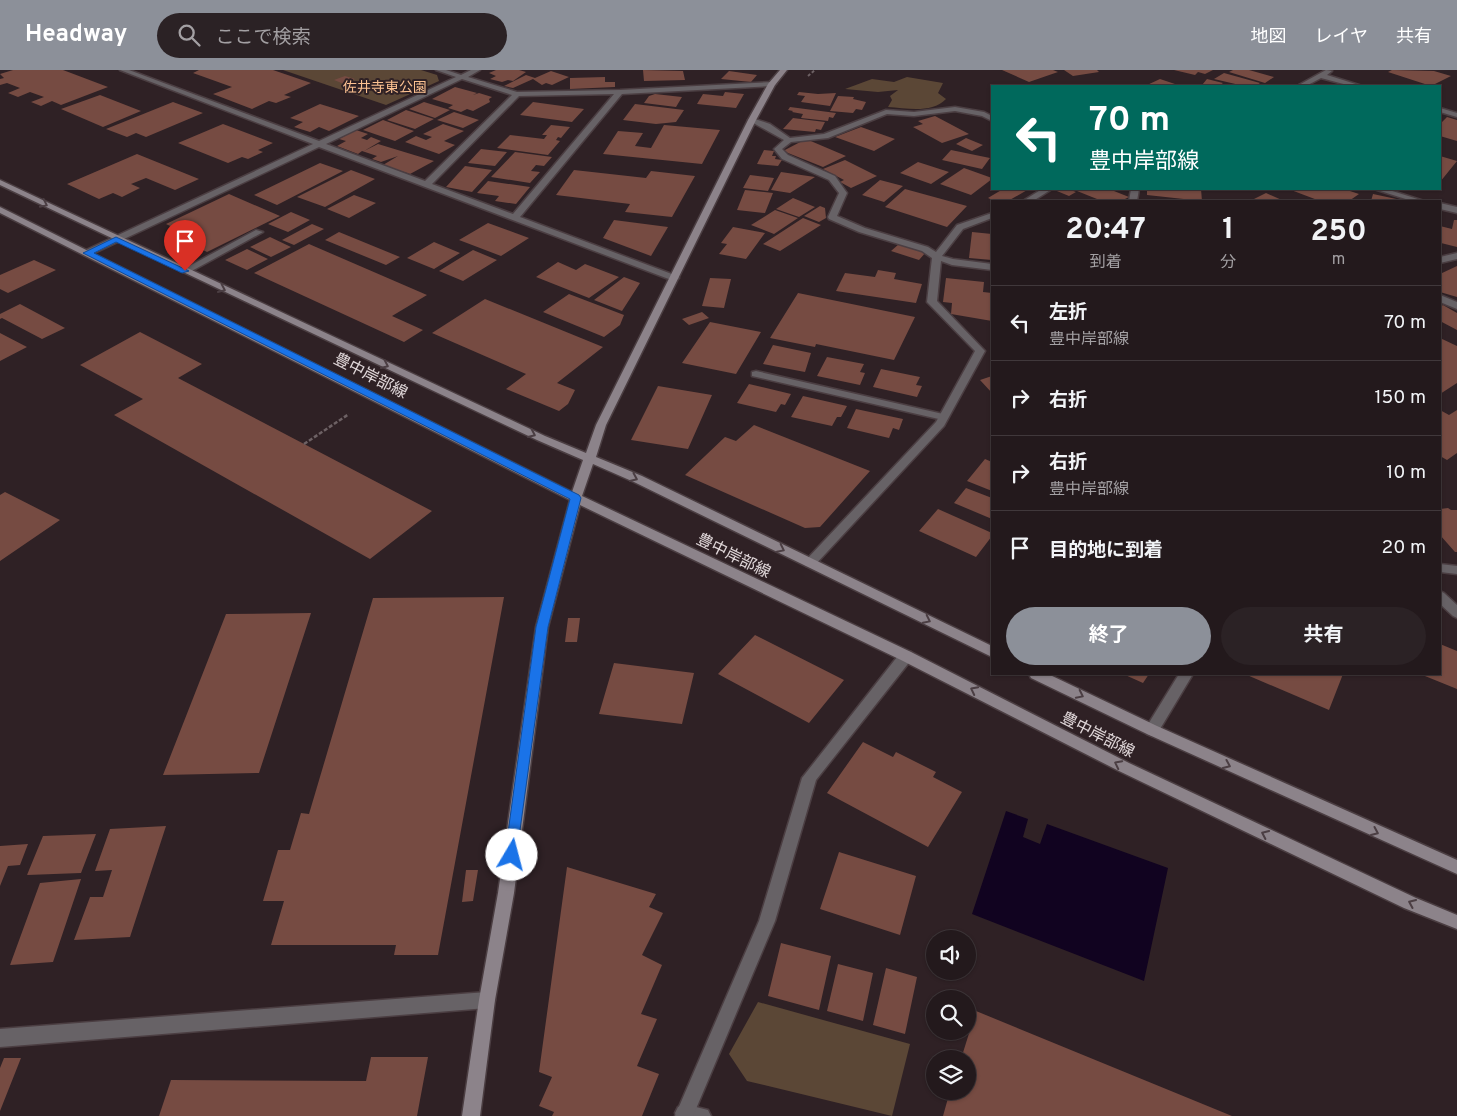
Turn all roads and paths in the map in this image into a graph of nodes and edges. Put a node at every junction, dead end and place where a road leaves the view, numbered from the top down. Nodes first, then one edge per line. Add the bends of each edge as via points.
1 (123, 70) edge
2 (440, 70) edge
3 (477, 70) edge
4 (784, 70) edge
5 (1332, 70) edge
6 (1322, 76) junction
7 (461, 77) junction
8 (772, 84) junction
9 (1302, 85) edge
10 (1354, 85) edge
11 (620, 92) junction
12 (517, 94) junction
13 (1441, 110) edge
14 (1457, 115) edge
15 (991, 118) edge
16 (752, 120) junction
17 (789, 140) junction
18 (317, 144) junction
19 (0, 182) edge
20 (427, 184) junction
21 (1046, 190) edge
22 (1382, 190) edge
23 (1029, 200) edge
24 (1416, 200) edge
25 (1441, 206) edge
26 (0, 210) edge
27 (1457, 210) edge
28 (991, 215) edge
29 (515, 218) junction
30 (259, 232) dead end
31 (116, 239) junction
32 (87, 253) junction
33 (1457, 256) edge
34 (937, 257) junction
35 (1441, 260) edge
36 (991, 267) edge
37 (185, 271) junction
38 (674, 278) junction
39 (1441, 298) edge
40 (1457, 306) edge
41 (980, 351) junction
42 (991, 356) edge
43 (756, 374) dead end
44 (352, 412) dead end
45 (943, 417) junction
46 (304, 444) dead end
47 (590, 459) junction
48 (576, 498) junction
49 (810, 563) junction
50 (1441, 568) edge
51 (1457, 570) edge
52 (1441, 597) edge
53 (1457, 613) edge
54 (991, 652) edge
55 (906, 656) junction
56 (1038, 675) edge
57 (1185, 675) edge
58 (1152, 730) junction
59 (1457, 867) edge
60 (1457, 922) edge
61 (487, 1000) junction
62 (0, 1038) edge
63 (690, 1115) edge
64 (471, 1116) edge

1 - 18 street
2 - 7 street
3 - 7 street
4 - 8 street
5 - 6 street
6 - 9 street
6 - 10 street
7 - 12 street
7 - 18 street
8 - 11 street
8 - 16 street
11 - 12 street
11 - 29 street
12 - 20 street
13 - 14 street
15 - 17 street via 955,109 914,114 886,112 825,136
16 - 17 street
16 - 38 street
17 - 34 street via 778,149 785,157 832,178 843,193 832,217 862,230 926,249
18 - 20 street
18 - 31 street
19 -> 31 street, 豊中岸部線
20 - 29 street
21 - 23 street
22 - 24 street
25 - 27 street
26 - 32 street, 豊中岸部線
28 - 34 street via 960,227
29 - 38 street
30 - 37 street
31 - 32 street
31 - 37 street, 豊中岸部線
32 - 48 street, 豊中岸部線
33 - 35 street
34 - 36 street
34 - 41 street via 932,302
37 -> 47 street, 豊中岸部線
38 - 47 street via 600,425
39 - 40 street
41 - 42 street
41 - 45 street
43 - 45 street
44 - 46 path
45 - 49 street
47 - 48 street
47 -> 49 street, 豊中岸部線
48 - 55 street, 豊中岸部線
48 - 61 street via 542,627 506,893
49 -> 54 street, 豊中岸部線
50 - 51 street
52 - 53 street
60 -> 55 street, 豊中岸部線 via 1410,903 1124,767
55 - 63 street via 809,778 767,921
56 -> 58 street, 豊中岸部線
57 - 58 street
58 -> 59 street, 豊中岸部線
61 - 62 street
61 - 64 street

